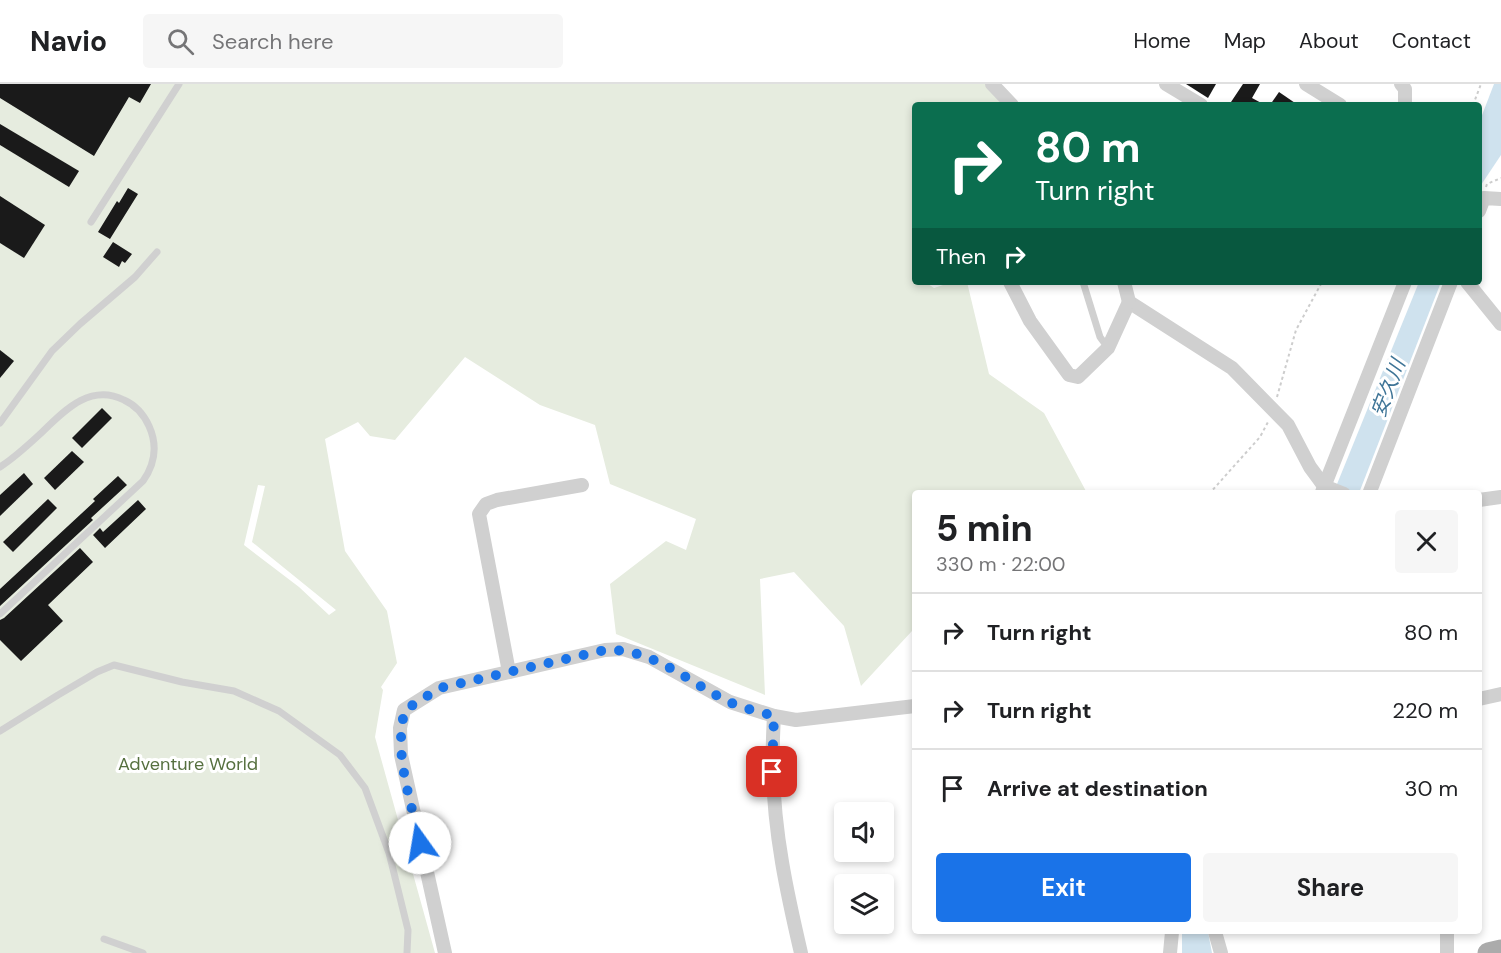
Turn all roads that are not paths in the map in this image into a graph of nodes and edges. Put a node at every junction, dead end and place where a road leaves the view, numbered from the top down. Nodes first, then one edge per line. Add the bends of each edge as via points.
1 (179, 84) edge
2 (992, 84) edge
3 (1166, 84) edge
4 (1306, 84) edge
5 (1401, 84) edge
6 (1009, 102) edge
7 (1197, 102) edge
8 (1332, 102) edge
9 (1405, 102) edge
10 (1501, 199) edge
11 (1482, 203) edge
12 (91, 222) dead end
13 (157, 252) dead end
14 (1012, 285) edge
15 (1084, 285) edge
16 (1125, 285) edge
17 (1404, 285) edge
18 (1450, 285) edge
19 (1469, 285) edge
20 (1129, 302) junction
21 (1501, 324) edge
22 (1108, 348) junction
23 (0, 423) edge
24 (0, 467) edge
25 (582, 485) dead end
26 (1323, 490) edge
27 (1371, 490) edge
28 (1501, 497) edge
29 (1482, 500) edge
30 (0, 614) edge
31 (509, 672) junction
32 (1501, 694) edge
33 (1482, 698) edge
34 (912, 706) edge
35 (774, 716) junction
36 (0, 731) edge
37 (1172, 934) edge
38 (1216, 934) edge
39 (1447, 934) edge
40 (104, 939) dead end
41 (1501, 950) edge
42 (143, 953) edge
43 (407, 953) edge
44 (445, 953) edge
45 (801, 953) edge
46 (1170, 953) edge
47 (1221, 953) edge
48 (1447, 953) edge
49 (1488, 953) edge

1 - 12 lane
2 - 6 street
3 - 7 street
4 - 8 street
5 - 9 street
10 - 11 street via 1484,198
13 - 23 lane via 135,277 52,351
14 - 22 street via 1030,321 1069,375 1078,377
15 - 22 lane via 1100,337
16 - 20 street
17 - 26 street
18 - 27 street
19 - 21 street
20 - 22 street
20 - 26 street via 1232,368 1288,425
24 - 30 lane via 67,408 88,396 102,394 127,401 146,418 155,443 153,461 142,481
25 - 31 street via 497,500 486,504 479,514
28 - 29 street
31 - 35 street via 623,649 649,657 730,702
31 - 44 street via 440,688 405,710 400,728 401,755
32 - 33 street
34 - 35 street via 796,720
35 - 45 street via 772,772 777,826
36 - 43 lane via 114,665 234,692 279,711 340,755 365,788 389,853 408,930
37 - 46 street
38 - 47 street
39 - 48 street
40 - 42 lane
41 - 49 main road

